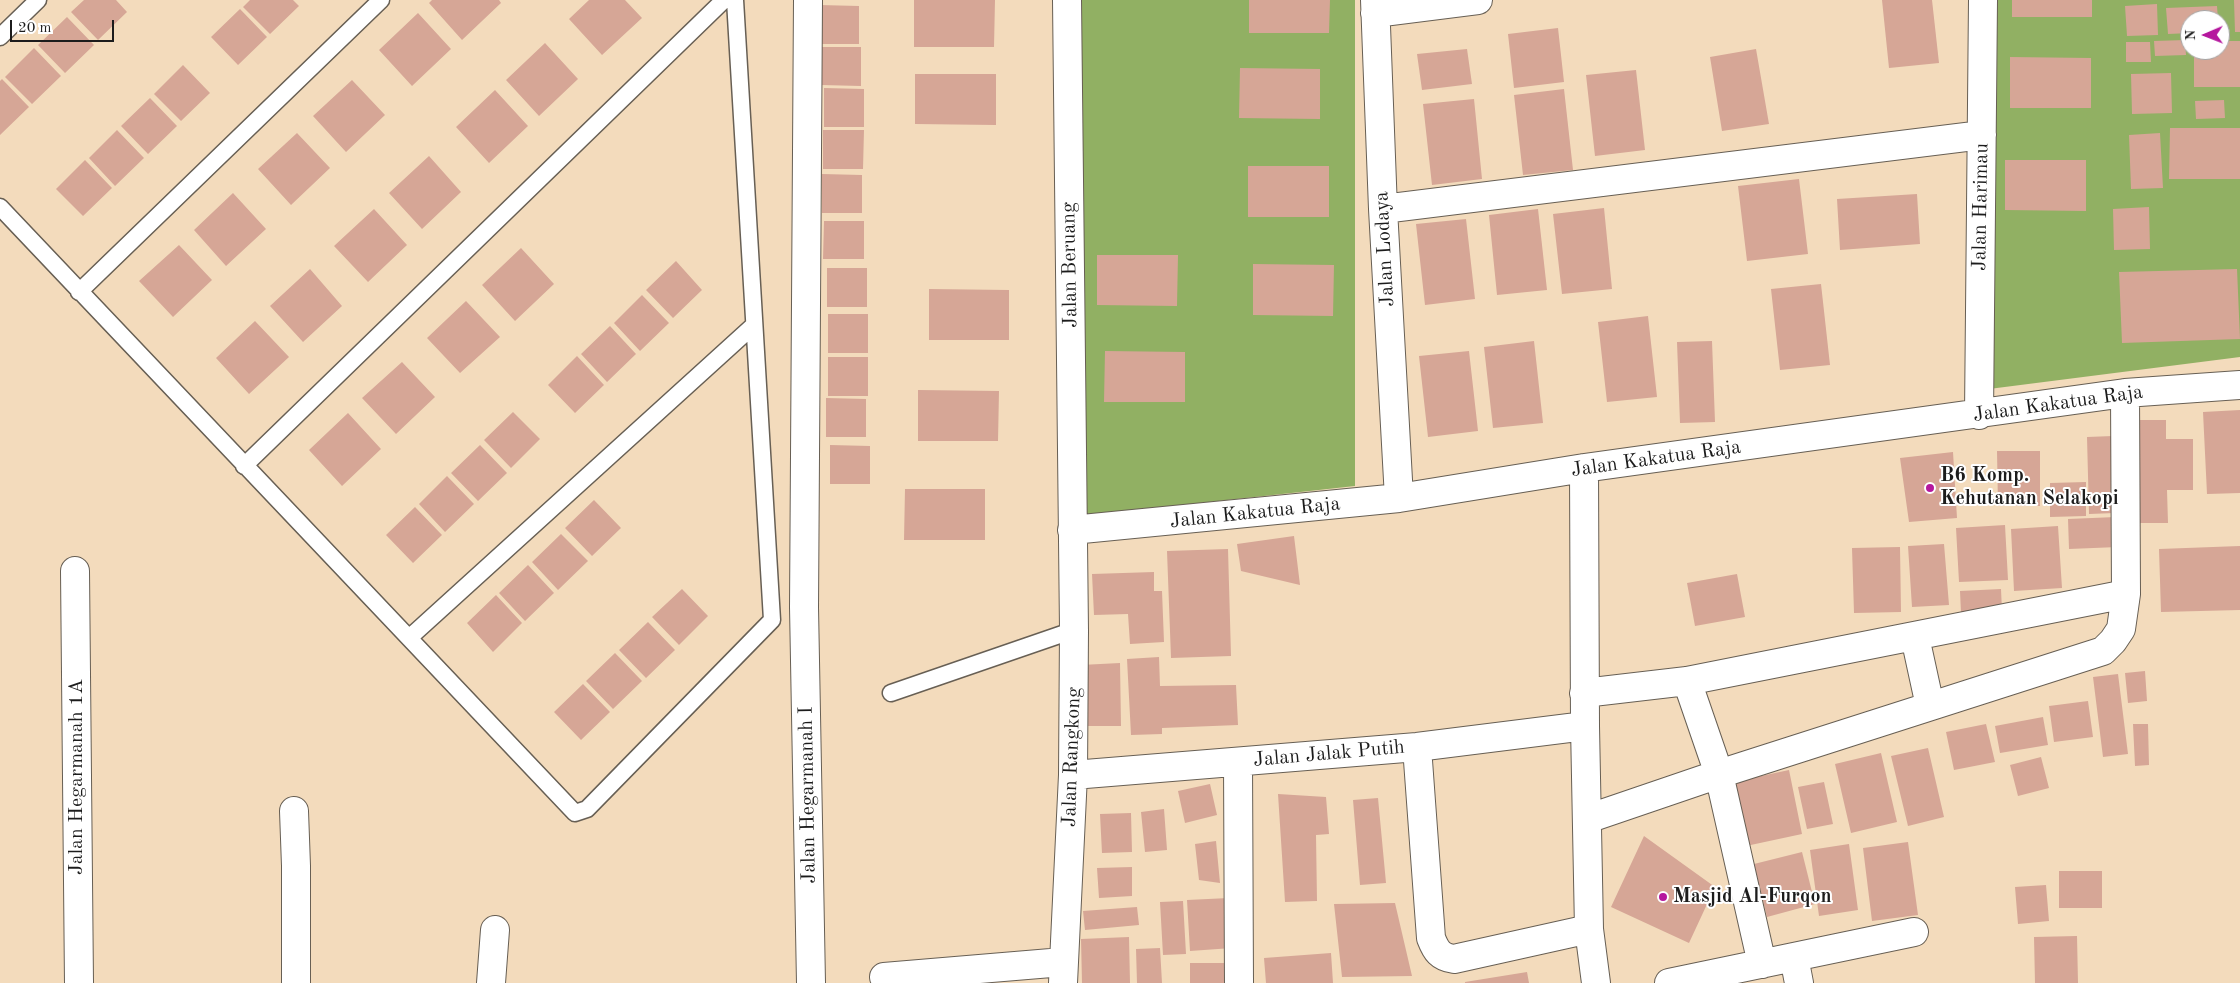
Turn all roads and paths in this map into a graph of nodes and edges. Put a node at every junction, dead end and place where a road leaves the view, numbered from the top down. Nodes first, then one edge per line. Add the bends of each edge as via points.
1 (38, 0) edge
2 (380, 0) edge
3 (724, 0) edge
4 (735, 0) edge
5 (808, 0) edge
6 (1067, 0) edge
7 (1478, 0) edge
8 (1983, 0) edge
9 (1375, 7) edge
10 (0, 37) edge
11 (1982, 135) junction
12 (0, 207) edge
13 (1383, 209) junction
14 (79, 292) junction
15 (754, 325) junction
16 (2240, 385) edge
17 (2125, 393) junction
18 (1979, 415) junction
19 (244, 466) junction
20 (1584, 468) junction
21 (1399, 498) junction
22 (1072, 530) junction
23 (75, 571) dead end
24 (2126, 594) junction
25 (1074, 630) junction
26 (1914, 637) junction
27 (409, 638) junction
28 (1686, 680) junction
29 (892, 693) dead end
30 (1584, 693) junction
31 (1930, 706) junction
32 (1585, 726) junction
33 (1417, 747) junction
34 (1238, 762) junction
35 (1719, 774) junction
36 (1073, 775) junction
37 (294, 811) dead end
38 (1587, 819) junction
39 (1590, 929) junction
40 (495, 930) dead end
41 (1914, 932) dead end
42 (1762, 964) junction
43 (1796, 970) edge
44 (1063, 972) edge
45 (884, 977) dead end
46 (79, 983) edge
47 (296, 983) edge
48 (491, 983) edge
49 (811, 983) edge
50 (1239, 983) edge
51 (1596, 983) edge
52 (1669, 983) edge

1 - 10 lane
2 - 14 lane
3 - 19 lane
4 - 15 lane
5 - 49 street, Jalan Hegarmanah I via 804,607
6 - 22 street, Jalan Beruang
7 - 9 street
8 - 11 street, Jalan Harimau
9 - 13 street, Jalan Lodaya
11 - 13 street
11 - 18 street, Jalan Harimau
12 - 14 lane
13 - 21 street, Jalan Lodaya
14 - 19 lane
15 - 27 lane
15 - 27 lane via 772,620 588,809 575,813
16 - 17 street, Jalan Kakatua Raja
17 - 18 street, Jalan Kakatua Raja
17 - 24 street
18 - 20 street, Jalan Kakatua Raja
19 - 27 lane
20 - 21 street, Jalan Kakatua Raja
20 - 30 street
21 - 22 street, Jalan Kakatua Raja
22 - 25 street, Jalan Rangkong
23 - 46 street, Jalan Hegarmanah 1A
24 - 26 street
24 - 31 street via 2121,628 2103,651
25 - 29 lane
25 - 36 street, Jalan Rangkong
26 - 28 street
26 - 31 street
28 - 30 street
28 - 35 street
30 - 32 street
31 - 35 street
32 - 33 street, Jalan Jalak Putih
32 - 38 street
33 - 34 street, Jalan Jalak Putih
33 - 39 street via 1430,938 1436,950 1444,958 1454,959
34 - 36 street, Jalan Jalak Putih
34 - 50 street
35 - 38 street
35 - 42 street
36 - 44 street, Jalan Rangkong
37 - 47 street
38 - 39 street
39 - 51 street
40 - 48 street
41 - 43 street
42 - 43 street
42 - 52 street
44 - 45 street

